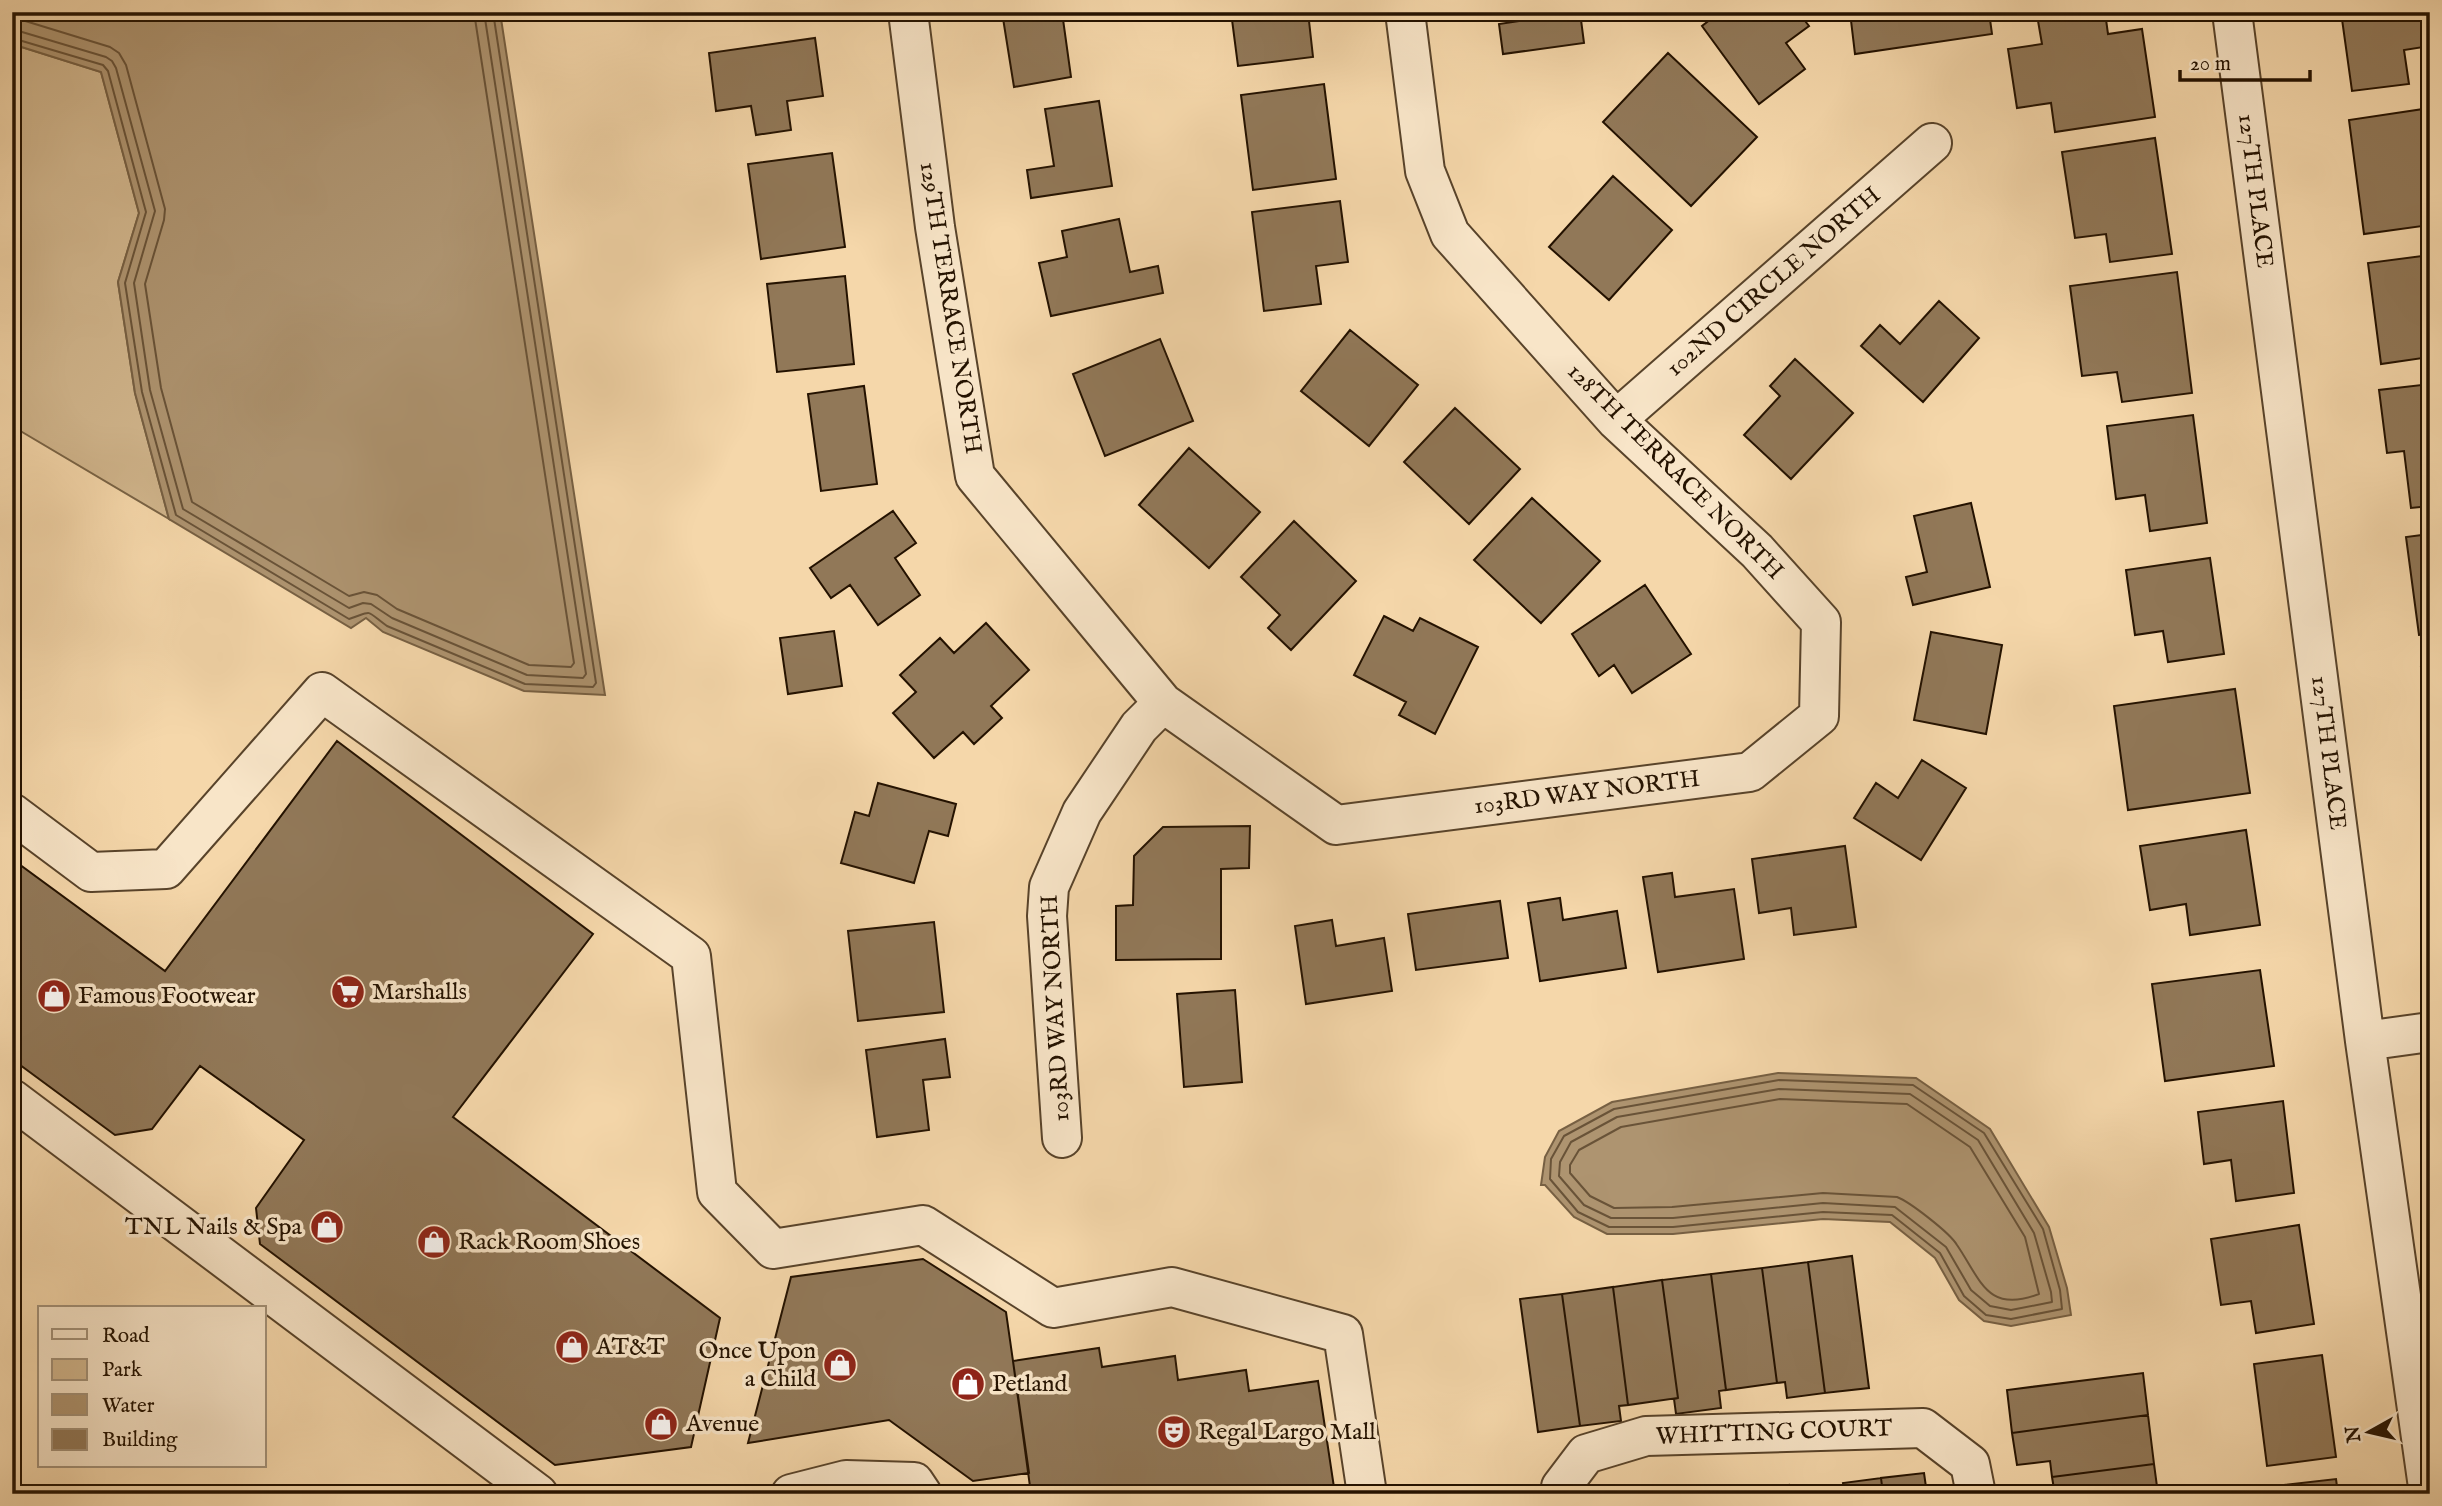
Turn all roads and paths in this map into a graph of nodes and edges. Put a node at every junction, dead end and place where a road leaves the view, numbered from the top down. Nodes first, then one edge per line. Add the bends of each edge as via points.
1 (908, 12) edge
2 (1405, 12) edge
3 (2232, 12) edge
4 (1932, 143) dead end
5 (1616, 421) junction
6 (1164, 703) junction
7 (1819, 716) joint
8 (12, 813) edge
9 (1336, 825) joint
10 (2430, 1031) edge
11 (2365, 1041) junction
12 (12, 1099) edge
13 (1062, 1138) dead end
14 (538, 1494) edge
15 (791, 1494) edge
16 (922, 1494) edge
17 (1367, 1494) edge
18 (1561, 1494) edge
19 (1976, 1494) edge
20 (2429, 1494) edge

1 - 6 street, 129TH TERRACE NORTH via 935,227 975,476
2 - 5 street, 128TH TERRACE NORTH via 1425,171 1450,234
3 - 11 street, 127TH PLACE
4 - 5 street, 102ND CIRCLE NORTH
5 - 7 street, 128TH TERRACE NORTH via 1757,551 1821,622
6 - 9 street, 129TH TERRACE NORTH
6 - 13 street, 103RD WAY NORTH via 1139,727 1083,812 1049,887
7 - 9 street, 103RD WAY NORTH via 1750,772
8 - 17 street via 91,872 166,869 323,692 691,956 717,1192 773,1250 923,1225 1053,1308 1172,1287 1343,1334
10 - 11 street
11 - 20 street, 127TH PLACE
12 - 14 street
15 - 16 street via 846,1480 914,1482
18 - 19 street, WHITTING COURT via 1560,1487 1586,1454 1646,1436 1923,1428 1970,1464

